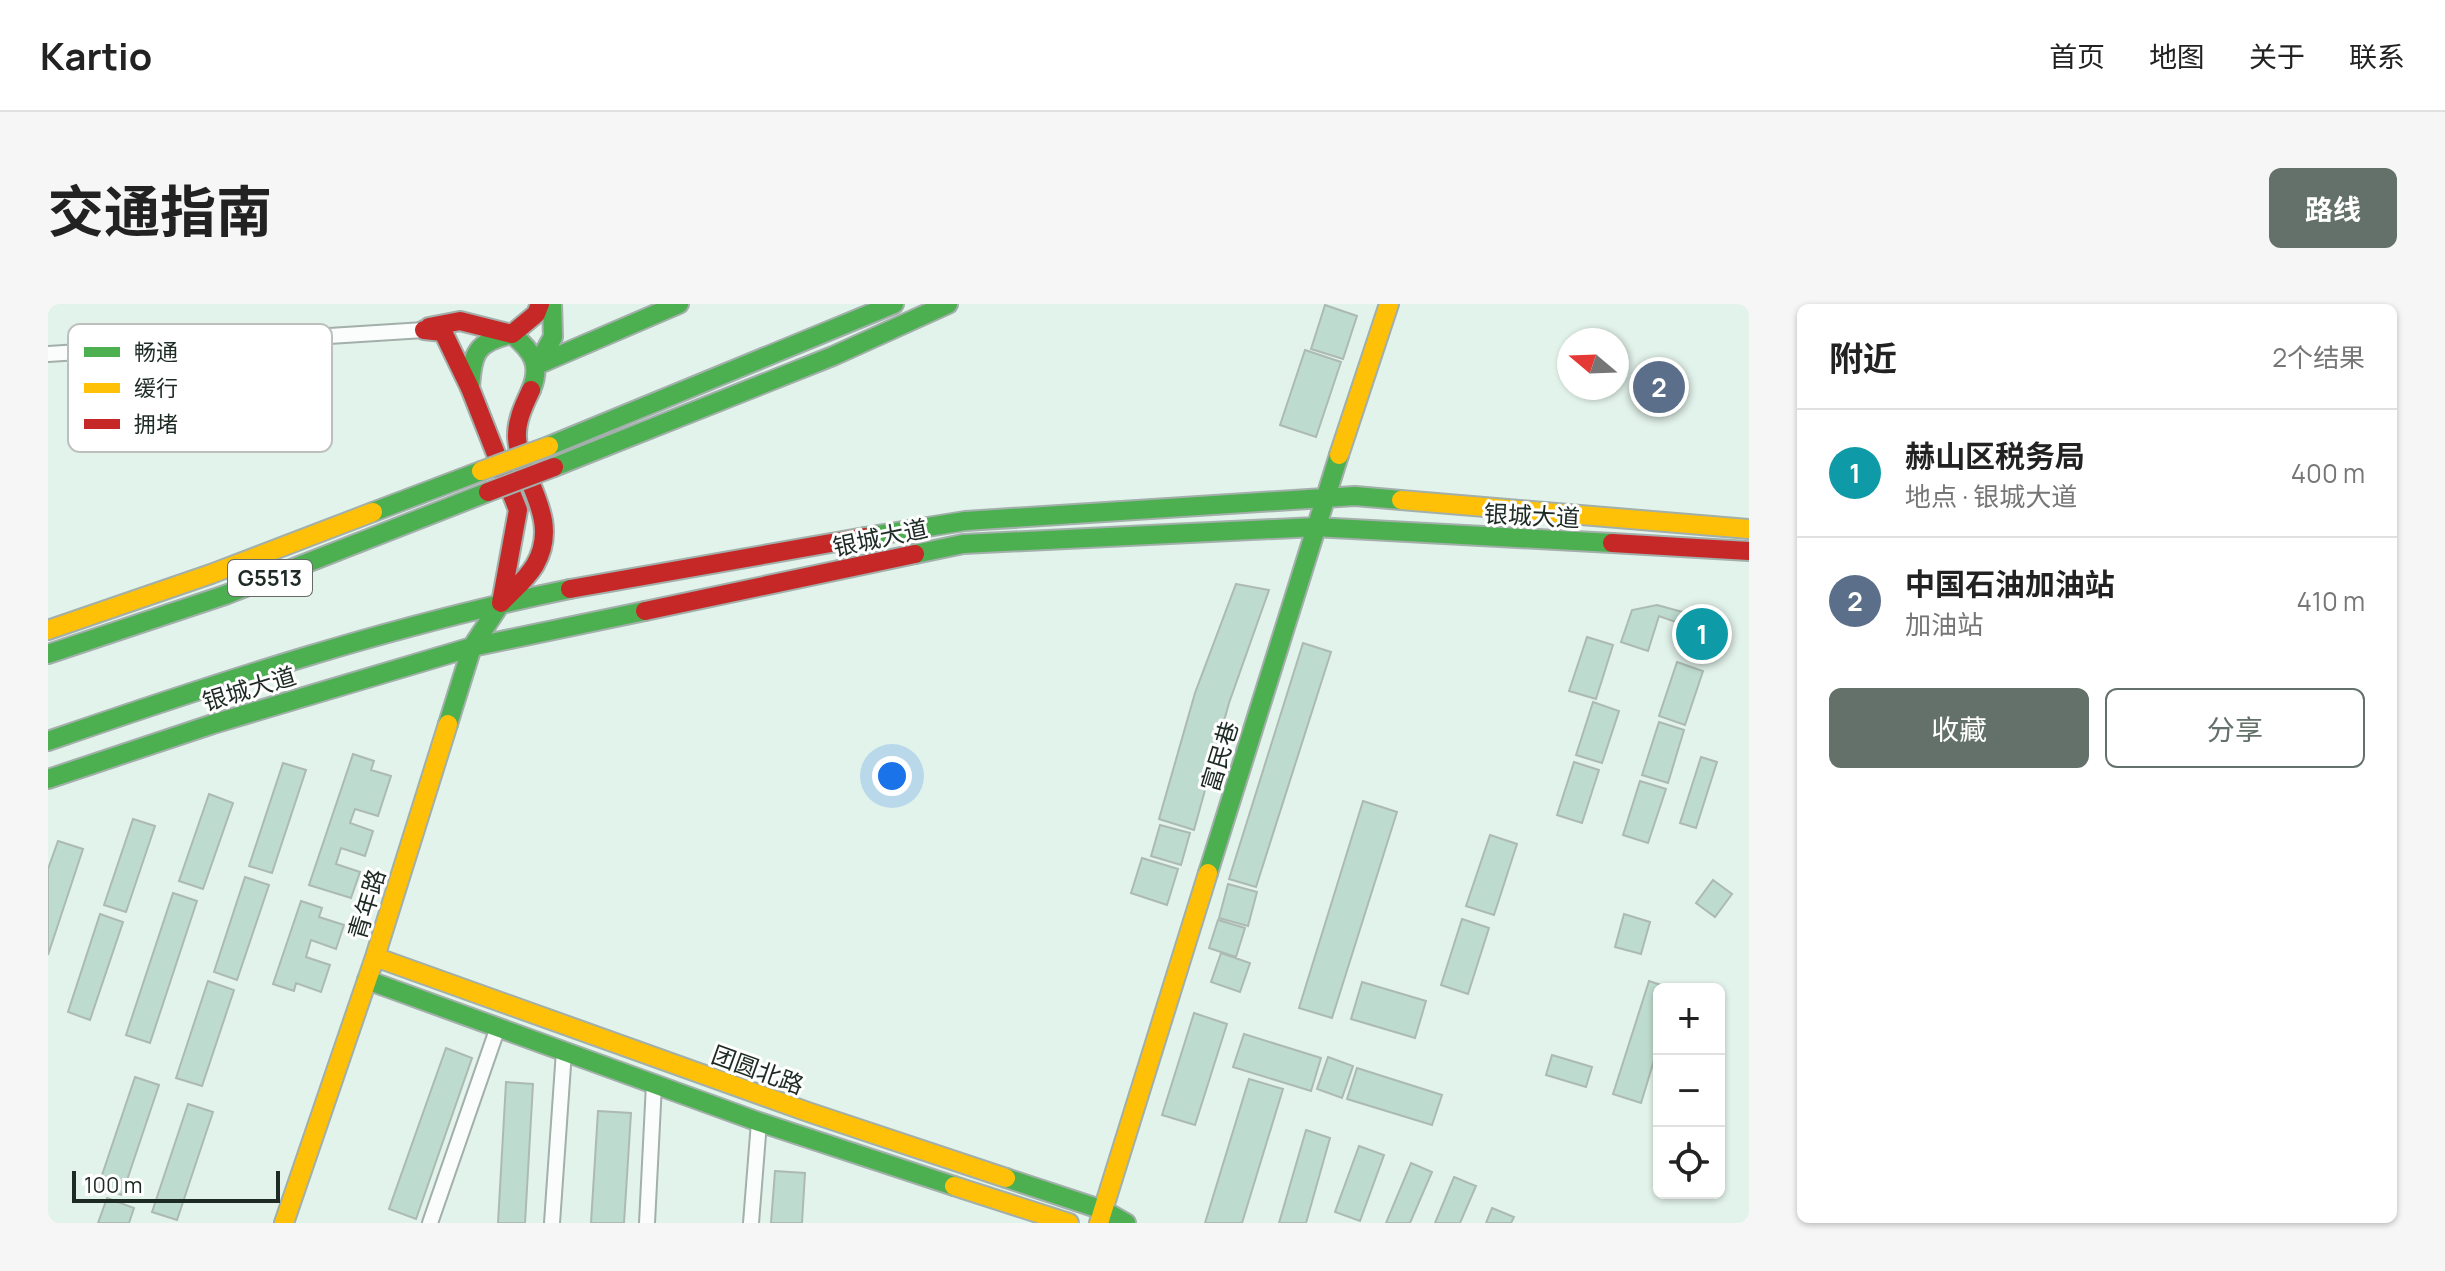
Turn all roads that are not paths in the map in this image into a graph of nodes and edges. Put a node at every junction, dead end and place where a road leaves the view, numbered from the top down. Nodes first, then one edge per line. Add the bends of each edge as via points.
1 (540, 304) edge
2 (552, 304) edge
3 (679, 304) edge
4 (894, 304) edge
5 (948, 304) edge
6 (1389, 304) edge
7 (424, 330) junction
8 (512, 334) junction
9 (332, 336) edge
10 (68, 353) edge
11 (48, 354) edge
12 (537, 365) junction
13 (470, 388) junction
14 (1325, 498) junction
15 (1315, 527) junction
16 (1749, 529) edge
17 (1749, 551) edge
18 (501, 603) junction
19 (48, 630) edge
20 (472, 647) junction
21 (48, 654) edge
22 (48, 741) edge
23 (48, 779) edge
24 (375, 957) junction
25 (367, 980) junction
26 (498, 1027) junction
27 (564, 1051) junction
28 (654, 1084) junction
29 (759, 1122) junction
30 (1101, 1216) edge
31 (284, 1223) edge
32 (430, 1223) edge
33 (552, 1223) edge
34 (647, 1223) edge
35 (751, 1223) edge
36 (1069, 1223) edge
37 (1126, 1223) edge

1 - 8 main road
2 - 12 main road, 青年路 via 554,343
3 - 12 main road
4 - 19 main road, G5513, bridge via 549,446
5 - 21 main road, G5513, bridge via 833,356 225,595
6 - 14 main road, 富民巷
7 - 8 main road via 440,321 485,323
7 - 9 street
7 - 13 main road via 443,332
8 - 12 main road via 531,346
8 - 13 main road via 490,339 472,358
10 - 11 street
12 - 18 main road, 青年路 via 535,387 516,437 543,508 537,561
13 - 18 main road via 518,510
14 - 15 main road, 富民巷
14 - 16 main road, 银城大道 via 1355,496
14 - 18 main road, 银城大道 via 965,521 685,566
15 - 17 main road, 银城大道
15 - 20 main road, 银城大道 via 963,544
15 - 30 main road, 富民巷
18 - 20 main road, 青年路
18 - 22 main road, 银城大道 via 202,688
20 - 23 main road, 银城大道
20 - 24 main road, 青年路
24 - 25 main road, 青年路
24 - 30 main road, 团圆北路
25 - 26 main road, 团圆北路
25 - 31 main road, 青年路
26 - 27 main road, 团圆北路
26 - 32 street
27 - 28 main road, 团圆北路
27 - 33 street
28 - 29 main road, 团圆北路
28 - 34 street
29 - 35 street
29 - 36 main road, 团圆北路
30 - 37 main road, 团圆北路

